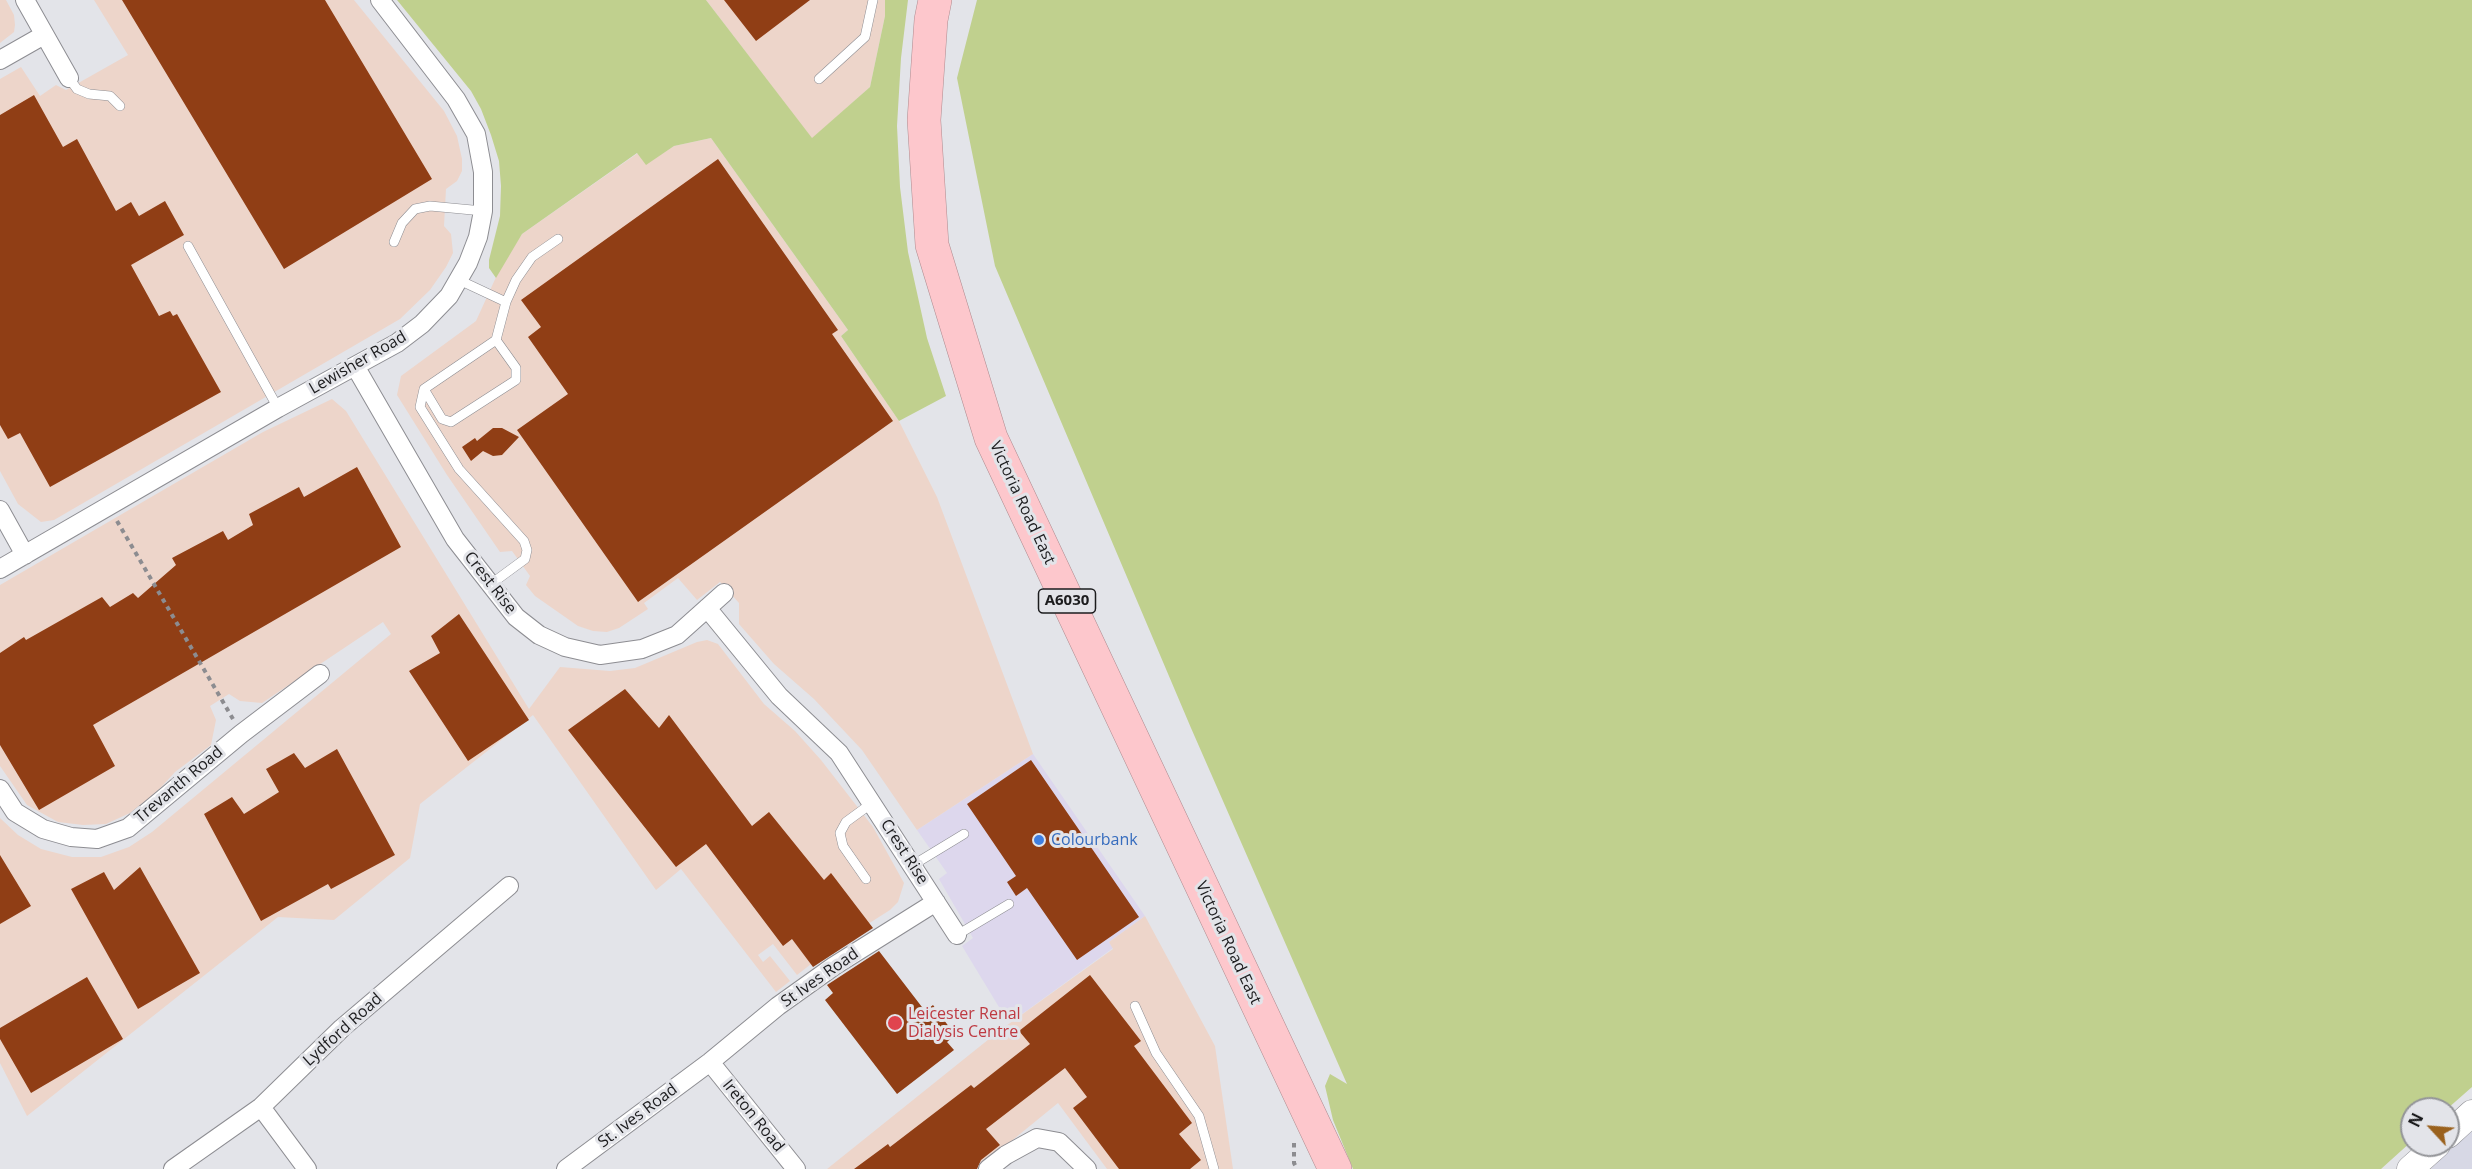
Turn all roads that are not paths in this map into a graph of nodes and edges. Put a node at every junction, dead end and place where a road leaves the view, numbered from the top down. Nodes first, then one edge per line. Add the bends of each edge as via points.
1 (25, 0) edge
2 (380, 0) edge
3 (873, 0) edge
4 (935, 0) edge
5 (44, 35) junction
6 (0, 60) edge
7 (69, 78) joint
8 (819, 80) dead end
9 (120, 106) dead end
10 (483, 211) junction
11 (558, 239) dead end
12 (394, 243) dead end
13 (188, 246) dead end
14 (459, 280) junction
15 (506, 302) junction
16 (496, 340) junction
17 (355, 366) junction
18 (424, 389) junction
19 (278, 408) junction
20 (0, 510) edge
21 (25, 555) junction
22 (0, 569) edge
23 (491, 585) junction
24 (724, 593) dead end
25 (707, 608) junction
26 (320, 674) dead end
27 (0, 789) edge
28 (872, 803) junction
29 (964, 834) dead end
30 (913, 865) junction
31 (866, 879) dead end
32 (509, 886) dead end
33 (936, 902) junction
34 (1009, 904) dead end
35 (957, 935) joint
36 (1135, 1006) dead end
37 (710, 1062) junction
38 (261, 1107) junction
39 (2472, 1113) edge
40 (2460, 1124) edge
41 (2424, 1157) edge
42 (1334, 1168) edge
43 (173, 1169) edge
44 (307, 1169) edge
45 (566, 1169) edge
46 (796, 1169) edge
47 (988, 1169) edge
48 (1087, 1169) edge
49 (1214, 1169) edge
50 (2410, 1169) edge

1 - 5 street
2 - 10 street, Lewisher Road via 456,99 476,134 483,172
3 - 8 lane via 865,37
4 - 42 highway, Victoria Road East / A6030 via 924,120 932,245 991,438
5 - 6 street
5 - 7 street
7 - 9 lane via 77,89 110,96
10 - 12 lane via 430,206 415,209 402,223
10 - 14 street, Lewisher Road via 478,237
11 - 15 lane via 532,257
13 - 19 lane
14 - 15 lane
14 - 17 street, Lewisher Road via 423,324
15 - 16 lane
16 - 18 lane
16 - 18 lane via 516,368 516,380 451,422 442,419
17 - 19 street, Lewisher Road
17 - 23 street, Crest Rise via 455,539
18 - 23 lane via 420,406 459,469 524,541 525,559
19 - 21 street, Lewisher Road
20 - 21 street
21 - 22 street, Lewisher Road
23 - 25 street, Crest Rise via 516,617 539,635 565,647 600,655 642,649 676,635
24 - 25 street, Crest Rise
25 - 28 street, Crest Rise via 779,696 839,753
26 - 27 street, Trevanth Road via 128,828 97,839 43,829 15,812
28 - 30 street, Crest Rise
28 - 31 lane via 846,822 840,834 843,846
29 - 30 lane
30 - 33 street, Crest Rise
32 - 38 street, Lydford Road via 342,1028
33 - 35 street, Crest Rise
33 - 37 street, St Ives Road via 834,966
34 - 35 lane
36 - 49 lane via 1156,1053 1199,1116
37 - 45 street, St. Ives Road
37 - 46 street, Ireton Road
38 - 43 street, Lydford Road
38 - 44 street
39 - 40 street
41 - 50 street
47 - 48 street via 1037,1138 1059,1142

